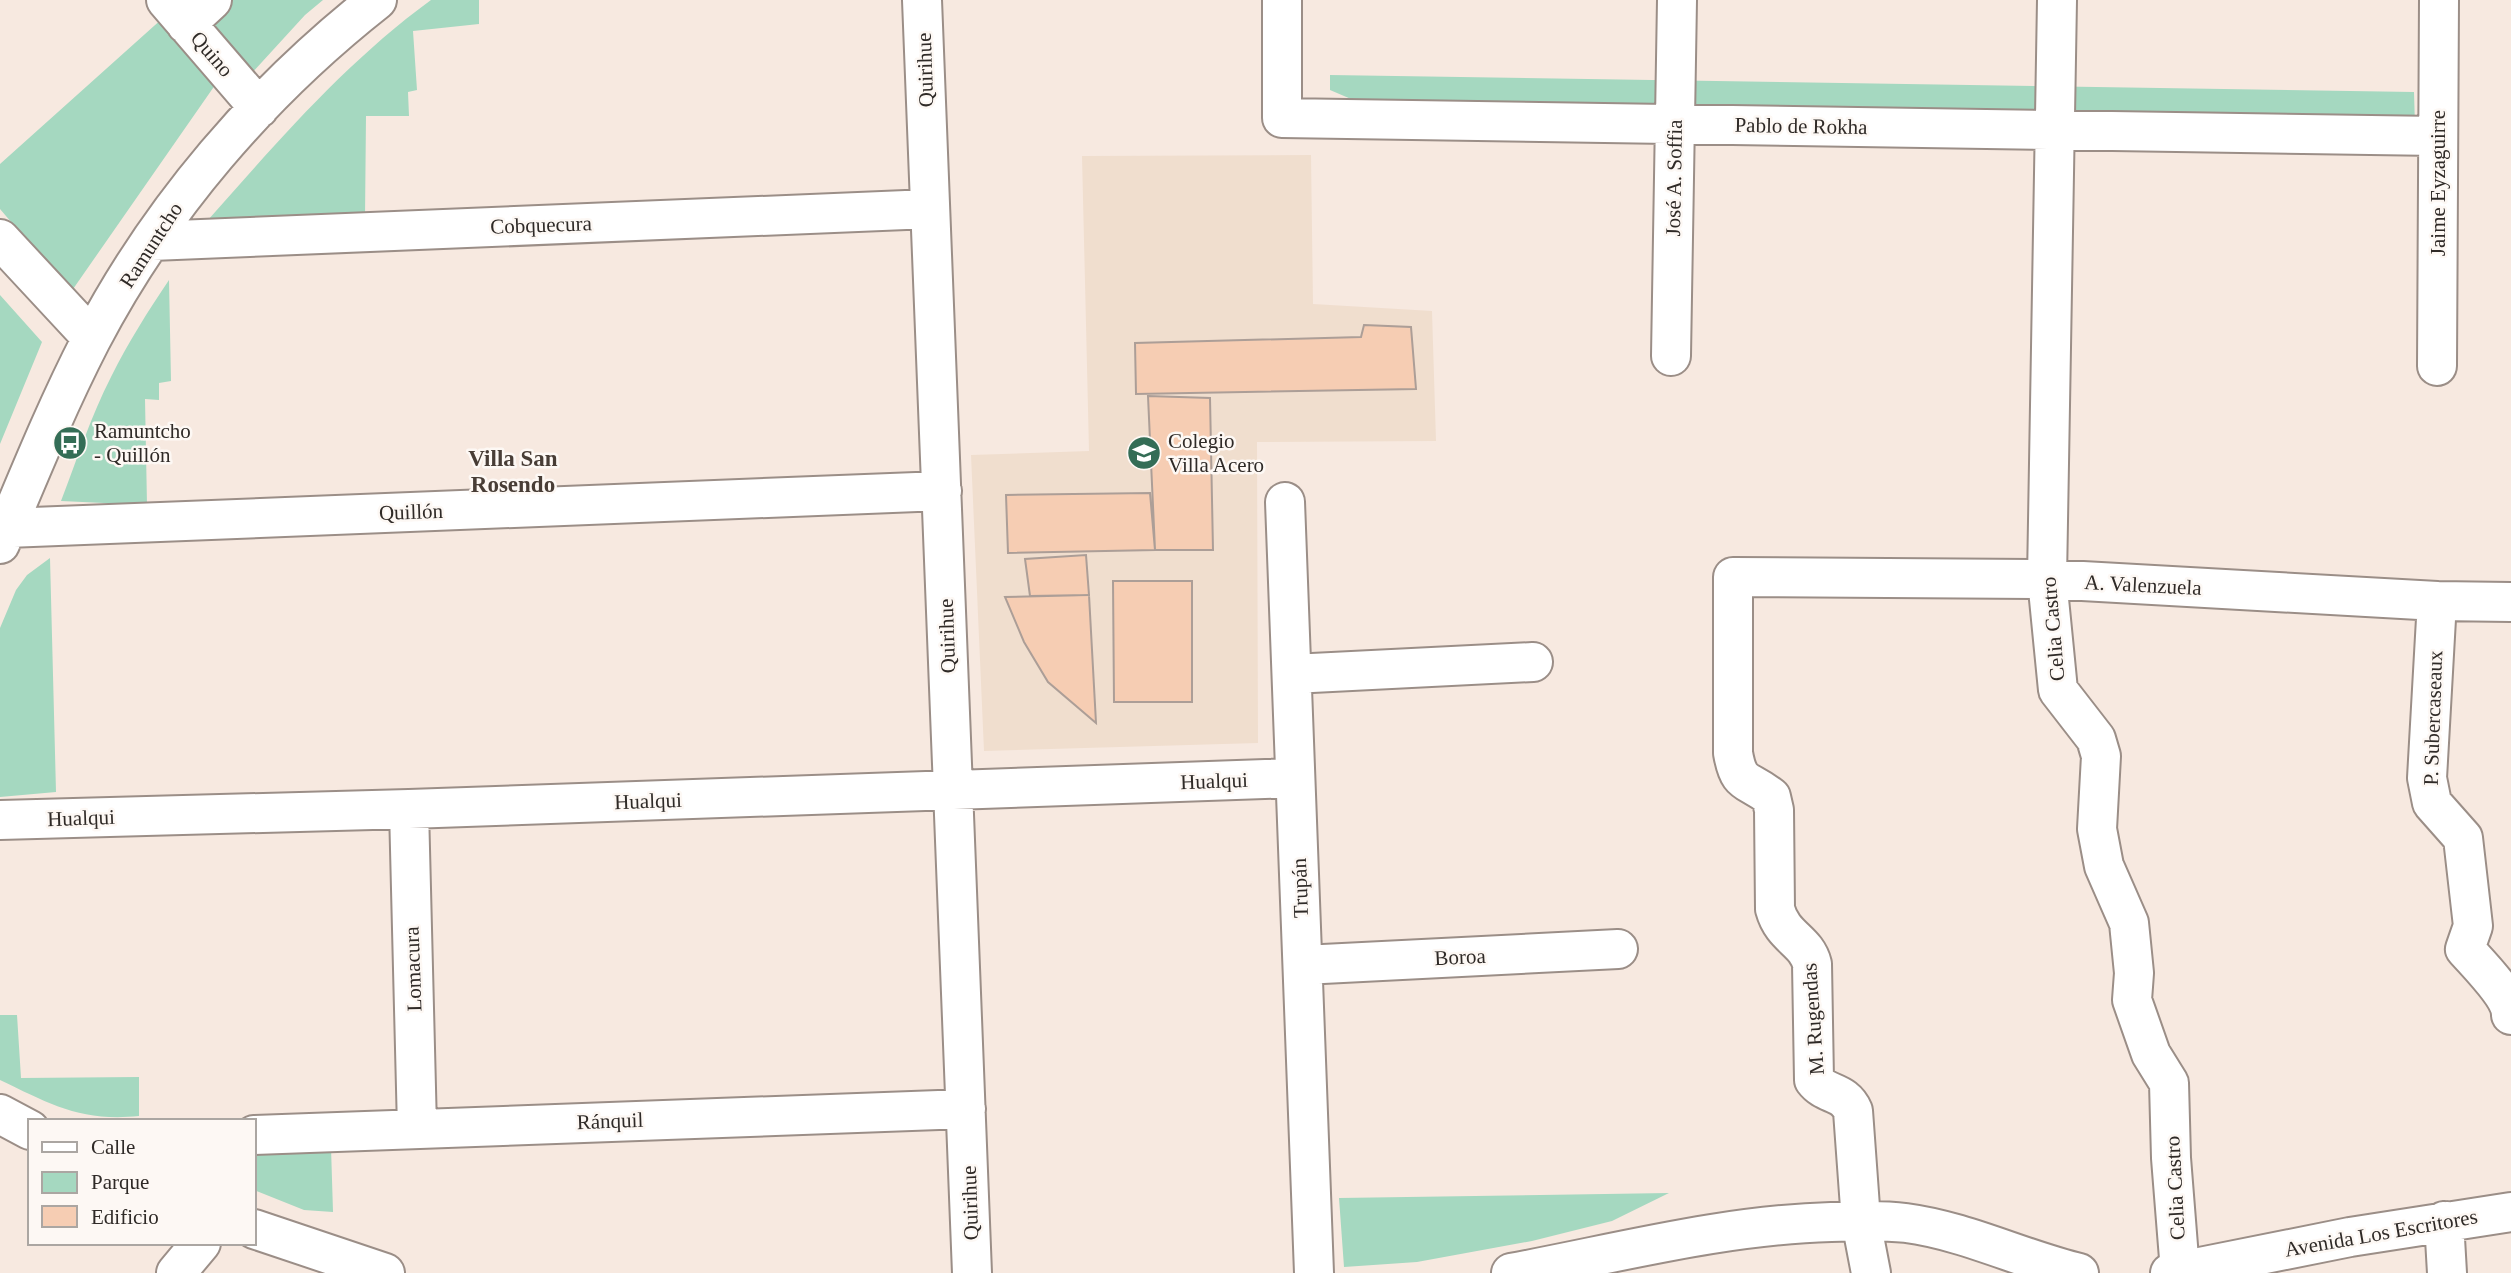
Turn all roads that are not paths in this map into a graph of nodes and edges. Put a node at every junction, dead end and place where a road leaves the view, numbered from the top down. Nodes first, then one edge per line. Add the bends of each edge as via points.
1 (377, 0) edge
2 (922, 0) edge
3 (1282, 0) edge
4 (1676, 0) edge
5 (2057, 0) edge
6 (2439, 0) edge
7 (188, 8) edge
8 (259, 108) junction
9 (1674, 125) junction
10 (2055, 130) junction
11 (2438, 136) junction
12 (930, 209) junction
13 (0, 239) edge
14 (152, 241) junction
15 (92, 338) junction
16 (1671, 356) dead end
17 (2437, 366) dead end
18 (942, 491) junction
19 (1285, 502) dead end
20 (3, 536) edge
21 (1733, 577) joint
22 (2047, 579) junction
23 (2437, 601) junction
24 (2511, 602) edge
25 (1533, 662) dead end
26 (1292, 674) junction
27 (1296, 778) junction
28 (953, 790) junction
29 (408, 809) junction
30 (0, 820) edge
31 (1618, 949) dead end
32 (1303, 965) junction
33 (2511, 1015) edge
34 (966, 1109) junction
35 (0, 1114) edge
36 (417, 1128) junction
37 (28, 1129) edge
38 (256, 1135) edge
39 (2511, 1212) edge
40 (1861, 1221) junction
41 (2444, 1221) junction
42 (256, 1230) edge
43 (199, 1245) edge
44 (2249, 1265) edge
45 (1570, 1268) edge
46 (2175, 1272) edge
47 (176, 1273) edge
48 (385, 1273) edge
49 (972, 1273) edge
50 (1314, 1273) edge
51 (1511, 1273) edge
52 (1871, 1273) edge
53 (2079, 1273) edge
54 (2447, 1273) edge

1 - 8 street, Ramuntcho via 306,60
2 - 12 street, Quirihue
3 - 9 street, Pablo de Rokha via 1282,118
4 - 9 street, José A. Soffia
5 - 10 street, Celia Castro
6 - 11 street, Jaime Eyzaguirre
7 - 8 street, Quino
8 - 14 street, Ramuntcho via 200,172
9 - 10 street, Pablo de Rokha
9 - 16 street, José A. Soffia
10 - 11 street, Pablo de Rokha
10 - 22 street, Celia Castro
11 - 17 street, Jaime Eyzaguirre
12 - 14 street, Cobquecura
12 - 18 street, Quirihue
13 - 15 street
14 - 15 street, Ramuntcho
15 - 20 street, Ramuntcho
18 - 20 street, Quillón
18 - 28 street, Quirihue
19 - 26 street, Trupán
21 - 22 street, A. Valenzuela
21 - 40 street, M. Rugendas via 1733,753 1737,773 1770,797 1774,810 1775,909 1779,923 1810,955 1814,1080 1820,1088 1849,1102 1853,1111
22 - 23 street, A. Valenzuela
22 - 46 street, Celia Castro via 2058,690 2096,739 2101,756 2097,829 2104,866 2129,923 2132,1000 2151,1054 2169,1083
23 - 24 street, A. Valenzuela
23 - 33 street, P. Subercaseaux via 2427,778 2432,803 2463,838 2473,926 2465,949 2511,1007
25 - 26 street
26 - 27 street, Trupán
27 - 28 street, Hualqui
27 - 32 street, Trupán
28 - 29 street, Hualqui
28 - 34 street, Quirihue
29 - 30 street, Hualqui
29 - 36 street, Lomacura
31 - 32 street, Boroa
32 - 50 street, Trupán
34 - 36 street, Ránquil
34 - 49 street, Quirihue
35 - 37 street
36 - 38 street, Ránquil
39 - 41 street, Avenida Los Escritores
40 - 45 street via 1696,1236
40 - 52 street
40 - 53 street via 1949,1231
41 - 44 street, Avenida Los Escritores
41 - 54 street
42 - 48 street
43 - 47 street
44 - 46 street, Avenida Los Escritores
45 - 51 street

